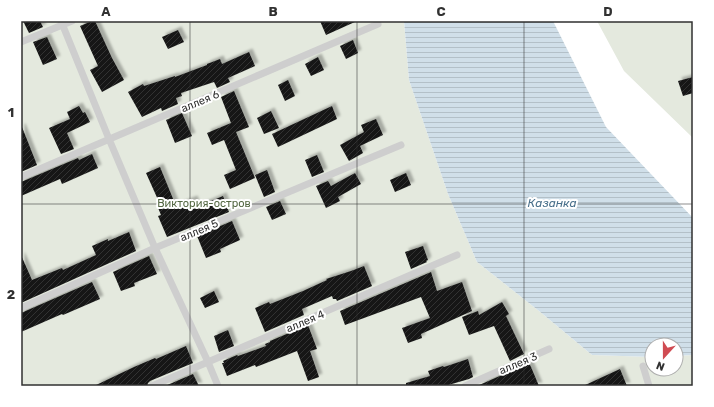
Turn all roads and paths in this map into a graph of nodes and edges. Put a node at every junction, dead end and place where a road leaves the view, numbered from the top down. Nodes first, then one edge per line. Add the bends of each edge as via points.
1 (72, 21) edge
2 (62, 23) edge
3 (378, 24) dead end
4 (21, 42) edge
5 (109, 140) junction
6 (401, 145) dead end
7 (21, 176) edge
8 (155, 248) junction
9 (457, 255) dead end
10 (21, 308) edge
11 (549, 350) dead end
12 (208, 362) junction
13 (643, 366) dead end
14 (152, 386) edge
15 (218, 386) edge
16 (465, 386) edge
17 (649, 386) edge

1 - 2 lane
2 - 4 lane
2 - 5 lane
3 - 5 lane, аллея 6
5 - 7 lane, аллея 6
5 - 8 lane
6 - 8 lane, аллея 5
8 - 10 lane, аллея 5
8 - 12 lane
9 - 12 lane, аллея 4
11 - 16 lane, аллея 3
12 - 14 lane, аллея 4
12 - 15 lane
13 - 17 lane

